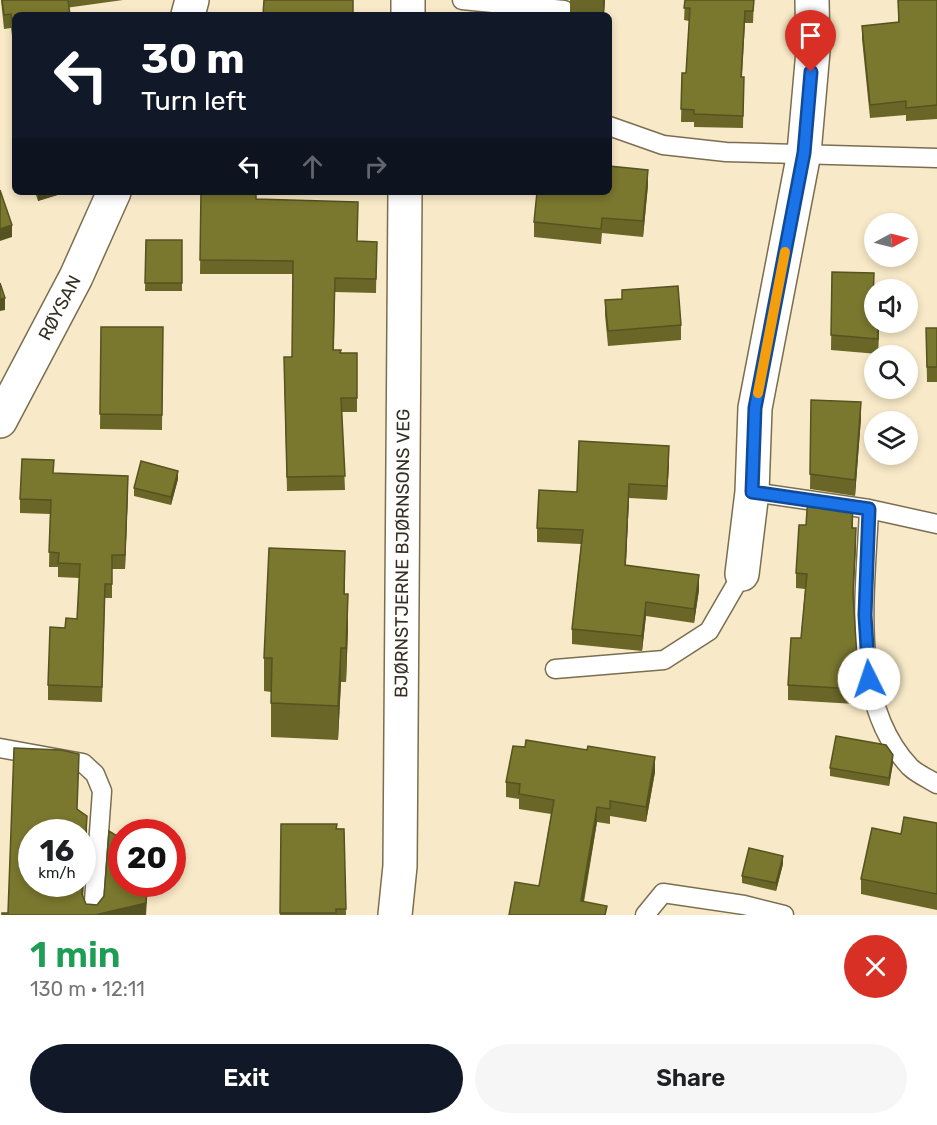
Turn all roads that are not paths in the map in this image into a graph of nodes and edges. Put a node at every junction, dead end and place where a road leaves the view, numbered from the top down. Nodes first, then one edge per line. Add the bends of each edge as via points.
1 (462, 0) edge
2 (812, 0) edge
3 (564, 10) dead end
4 (612, 127) edge
5 (804, 153) junction
6 (937, 158) edge
7 (113, 195) edge
8 (405, 195) edge
9 (0, 421) edge
10 (752, 492) junction
11 (869, 509) junction
12 (937, 524) edge
13 (742, 574) joint
14 (555, 669) dead end
15 (0, 748) edge
16 (937, 784) edge
17 (93, 915) edge
18 (395, 915) edge
19 (645, 915) edge
20 (783, 915) edge

1 - 3 lane
2 - 5 street via 813,51
4 - 5 lane via 663,144 726,152
5 - 6 lane
5 - 10 street via 755,408
7 - 9 street, RØYSAN via 76,278
8 - 18 street, BJØRNSTJERNE BJØRNSONS VEG via 400,867
10 - 11 lane
10 - 13 street
11 - 12 lane
11 - 16 lane via 865,615 869,679 883,726 910,768
13 - 14 lane via 709,631 664,660
15 - 17 lane via 83,763 95,774 102,791
19 - 20 lane via 663,893

